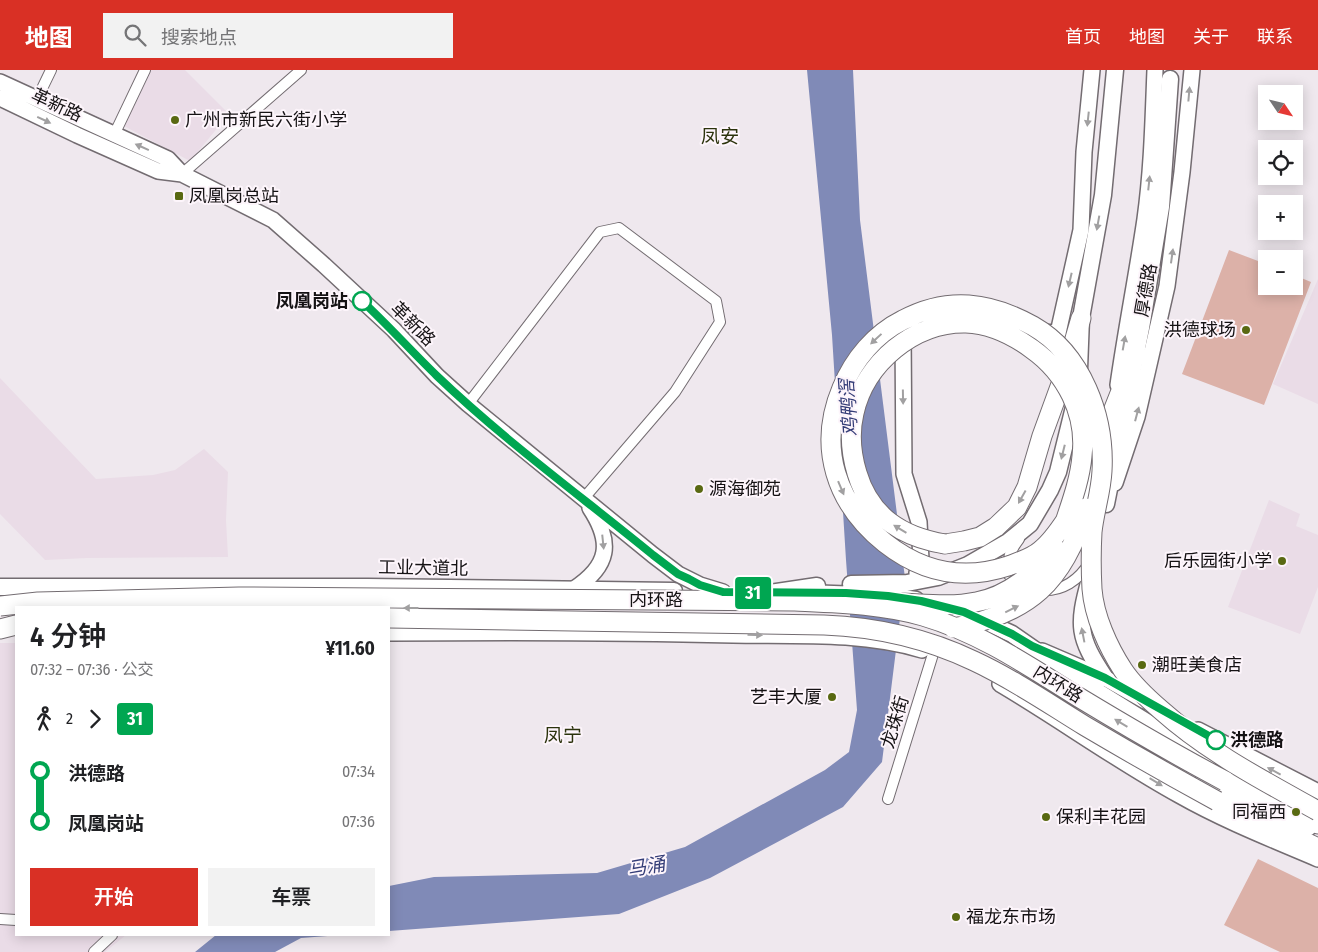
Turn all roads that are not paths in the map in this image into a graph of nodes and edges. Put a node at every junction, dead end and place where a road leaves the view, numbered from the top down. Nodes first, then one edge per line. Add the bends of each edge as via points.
1 (51, 70) edge
2 (145, 70) edge
3 (301, 70) edge
4 (1092, 70) edge
5 (1115, 70) edge
6 (1155, 70) edge
7 (1192, 70) edge
8 (1170, 79) dead end
9 (0, 82) edge
10 (0, 98) edge
11 (37, 99) junction
12 (114, 135) junction
13 (182, 174) junction
14 (1081, 318) junction
15 (1058, 333) junction
16 (1136, 353) junction
17 (468, 404) junction
18 (1114, 408) junction
19 (1096, 416) junction
20 (1042, 436) junction
21 (584, 498) junction
22 (1105, 510) junction
23 (1030, 524) junction
24 (1097, 551) junction
25 (0, 587) edge
26 (158, 587) junction
27 (368, 587) junction
28 (440, 588) junction
29 (574, 589) junction
30 (908, 591) junction
31 (723, 592) junction
32 (0, 594) edge
33 (240, 602) edge
34 (0, 606) edge
35 (96, 606) edge
36 (323, 606) edge
37 (368, 606) edge
38 (390, 608) edge
39 (573, 608) junction
40 (0, 611) edge
41 (15, 611) edge
42 (845, 612) junction
43 (390, 620) edge
44 (390, 620) edge
45 (442, 620) junction
46 (15, 625) edge
47 (0, 627) edge
48 (390, 633) edge
49 (906, 633) junction
50 (15, 635) edge
51 (0, 637) edge
52 (1032, 646) junction
53 (933, 654) junction
54 (1105, 678) junction
55 (1055, 719) junction
56 (1127, 742) junction
57 (1166, 764) junction
58 (1318, 792) edge
59 (888, 799) dead end
60 (1318, 812) edge
61 (1219, 816) junction
62 (1318, 824) edge
63 (1318, 830) edge
64 (1318, 848) edge
65 (1318, 858) edge
66 (0, 919) edge
67 (15, 920) edge
68 (111, 936) edge
69 (94, 952) edge

1 - 11 street
2 - 12 street
3 - 13 street
4 -> 15 street via 1081,230
5 -> 14 main road via 1103,195
18 -> 6 street, 厚德路 via 1145,219
22 -> 7 street, 厚德路 via 1137,417 1162,316 1179,199
8 - 16 main road via 1160,207
9 - 11 street, 革新路
10 -> 13 street, 革新路 via 158,171
11 - 12 street, 革新路
13 -> 12 street, 革新路 via 168,159
13 - 17 street, 革新路 via 273,220 394,330 436,376
14 - 20 highway
14 -> 23 main road via 1074,407 1058,472
15 - 20 highway
15 -> 30 street via 1023,331 980,320 951,317 931,320 903,331 904,474 919,522 922,560
16 - 18 highway
16 - 22 main road
17 - 21 street, 革新路
17 - 21 street via 600,232 619,228 716,301 720,322 676,392
19 -> 18 highway, bridge via 1079,372 1063,349 1036,328 985,306 939,307 910,316 884,332 852,368 834,412 832,458 853,510 870,530 898,553 929,568 958,574 990,572 1040,551 1054,536 1082,492
42 -> 19 highway, bridge via 915,630 946,629 1003,614 1034,597 1063,564 1078,535 1094,466
19 - 60 highway, bridge via 1102,474 1092,532 1092,590 1110,647 1143,694 1176,724 1239,767
20 -> 42 highway, bridge via 1028,487 1008,518 980,537 946,544 911,536 894,526 871,502 853,459 854,412 874,370 884,358 909,339 938,327 965,323 1010,335 1042,356 1059,373 1070,391 1079,414 1083,456 1060,537 1046,560 1027,577 977,602 891,603
21 -> 29 street via 599,525 604,541 603,558 598,570
21 - 31 street, 革新路 via 678,574
22 - 24 main road
23 - 24 street via 1011,550 1008,560 1008,574 1028,587 1043,590 1065,586 1085,571
23 - 30 main road via 1008,542 968,565
54 -> 24 main road via 1089,653 1082,628 1082,610
25 - 26 main road, 工业大道北
26 - 27 main road, 工业大道北
26 - 35 street
27 - 28 main road, 工业大道北
27 - 37 street
28 - 29 main road, 工业大道北
28 - 45 street
29 - 31 main road, 工业大道北
29 - 39 street
30 - 42 main road
30 - 52 main road via 964,612
31 - 42 main road, 工业大道北 via 770,593
32 - 33 highway, bridge via 74,593
33 - 34 highway, 内环路, bridge via 38,602
33 - 36 street
33 - 42 highway, 内环路, bridge via 766,601
45 -> 38 street
39 - 42 street
39 - 45 street
40 - 41 highway
42 - 43 highway, 内环路, bridge via 779,624
45 -> 42 main road via 699,624
42 - 49 main road, bridge
62 -> 42 highway, 内环路, bridge via 1203,769 992,644 923,616 893,609
42 - 64 highway, 内环路, bridge via 878,630 913,637 974,661 1218,801
44 - 45 main road
45 - 48 street
46 - 47 highway
49 - 52 street
49 - 53 street
49 - 56 main road via 938,638 1008,668
50 - 51 street
52 - 54 street
52 - 60 main road via 1074,677 1198,753
53 - 55 street via 989,678
53 - 59 street, 龙珠街
58 -> 54 street
55 - 56 street
55 -> 61 street
56 - 57 main road
57 - 61 street
57 - 63 main road via 1242,802
61 - 65 street
66 - 67 street
68 - 69 street

